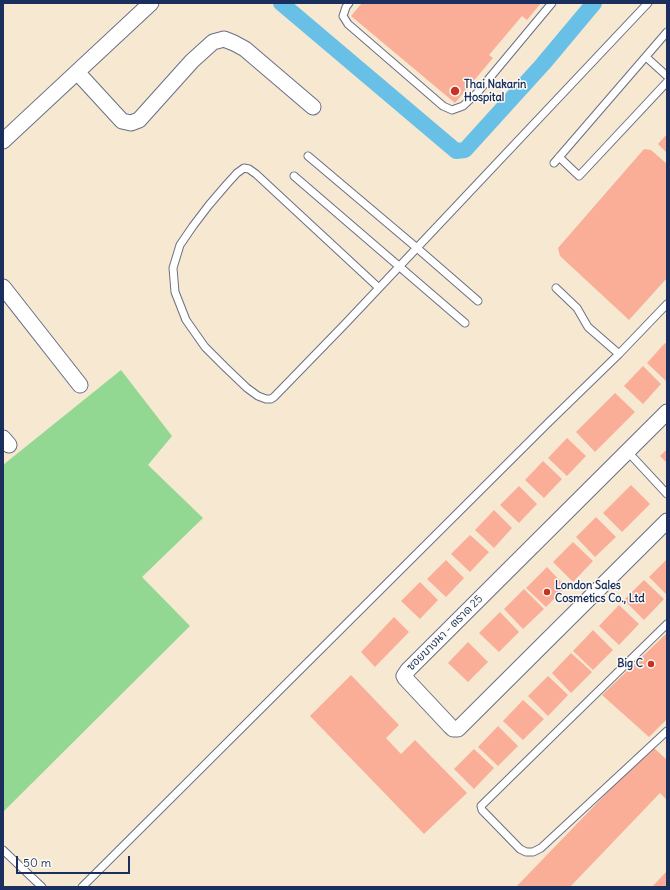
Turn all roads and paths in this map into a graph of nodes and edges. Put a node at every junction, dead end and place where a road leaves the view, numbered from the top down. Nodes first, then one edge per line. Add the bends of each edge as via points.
1 (151, 3) edge
2 (349, 3) edge
3 (552, 3) edge
4 (648, 3) edge
5 (667, 32) edge
6 (646, 57) junction
7 (77, 72) junction
8 (667, 76) edge
9 (667, 82) edge
10 (313, 107) dead end
11 (3, 141) edge
12 (308, 156) dead end
13 (559, 157) junction
14 (554, 163) dead end
15 (294, 176) dead end
16 (417, 248) junction
17 (399, 267) junction
18 (3, 287) edge
19 (379, 288) junction
20 (556, 288) dead end
21 (478, 301) dead end
22 (667, 304) edge
23 (465, 323) dead end
24 (619, 354) junction
25 (80, 385) dead end
26 (667, 412) edge
27 (628, 452) junction
28 (667, 494) edge
29 (667, 521) edge
30 (667, 624) edge
31 (667, 730) edge
32 (3, 850) edge
33 (42, 887) edge
34 (82, 887) edge

1 - 7 street
2 - 3 lane via 343,16 348,24 443,106 452,110 463,106 477,93
4 - 16 lane
5 - 6 lane
6 - 8 lane
6 - 13 lane
7 - 10 street via 122,121 131,123 139,120 192,61 213,42 224,39 245,49
7 - 11 street
9 - 13 lane via 579,176
12 - 16 lane
13 - 14 lane
15 - 17 lane
16 - 17 lane
16 - 21 lane
17 - 19 lane
17 - 23 lane
18 - 25 street
19 - 19 lane via 274,398 266,399 247,388 205,347 186,320 175,292 173,268 180,245 193,226 232,178 244,168 256,174
20 - 24 lane via 577,308 588,327
22 - 24 lane
24 - 34 lane
26 - 27 street, ซอยบางนา - ตราด 25
27 - 28 lane
27 - 29 street, ซอยบางนา - ตราด 25 via 408,670 404,678 453,729 458,729
30 - 31 lane via 481,806 482,810 520,849 533,852 542,848
32 - 33 lane

